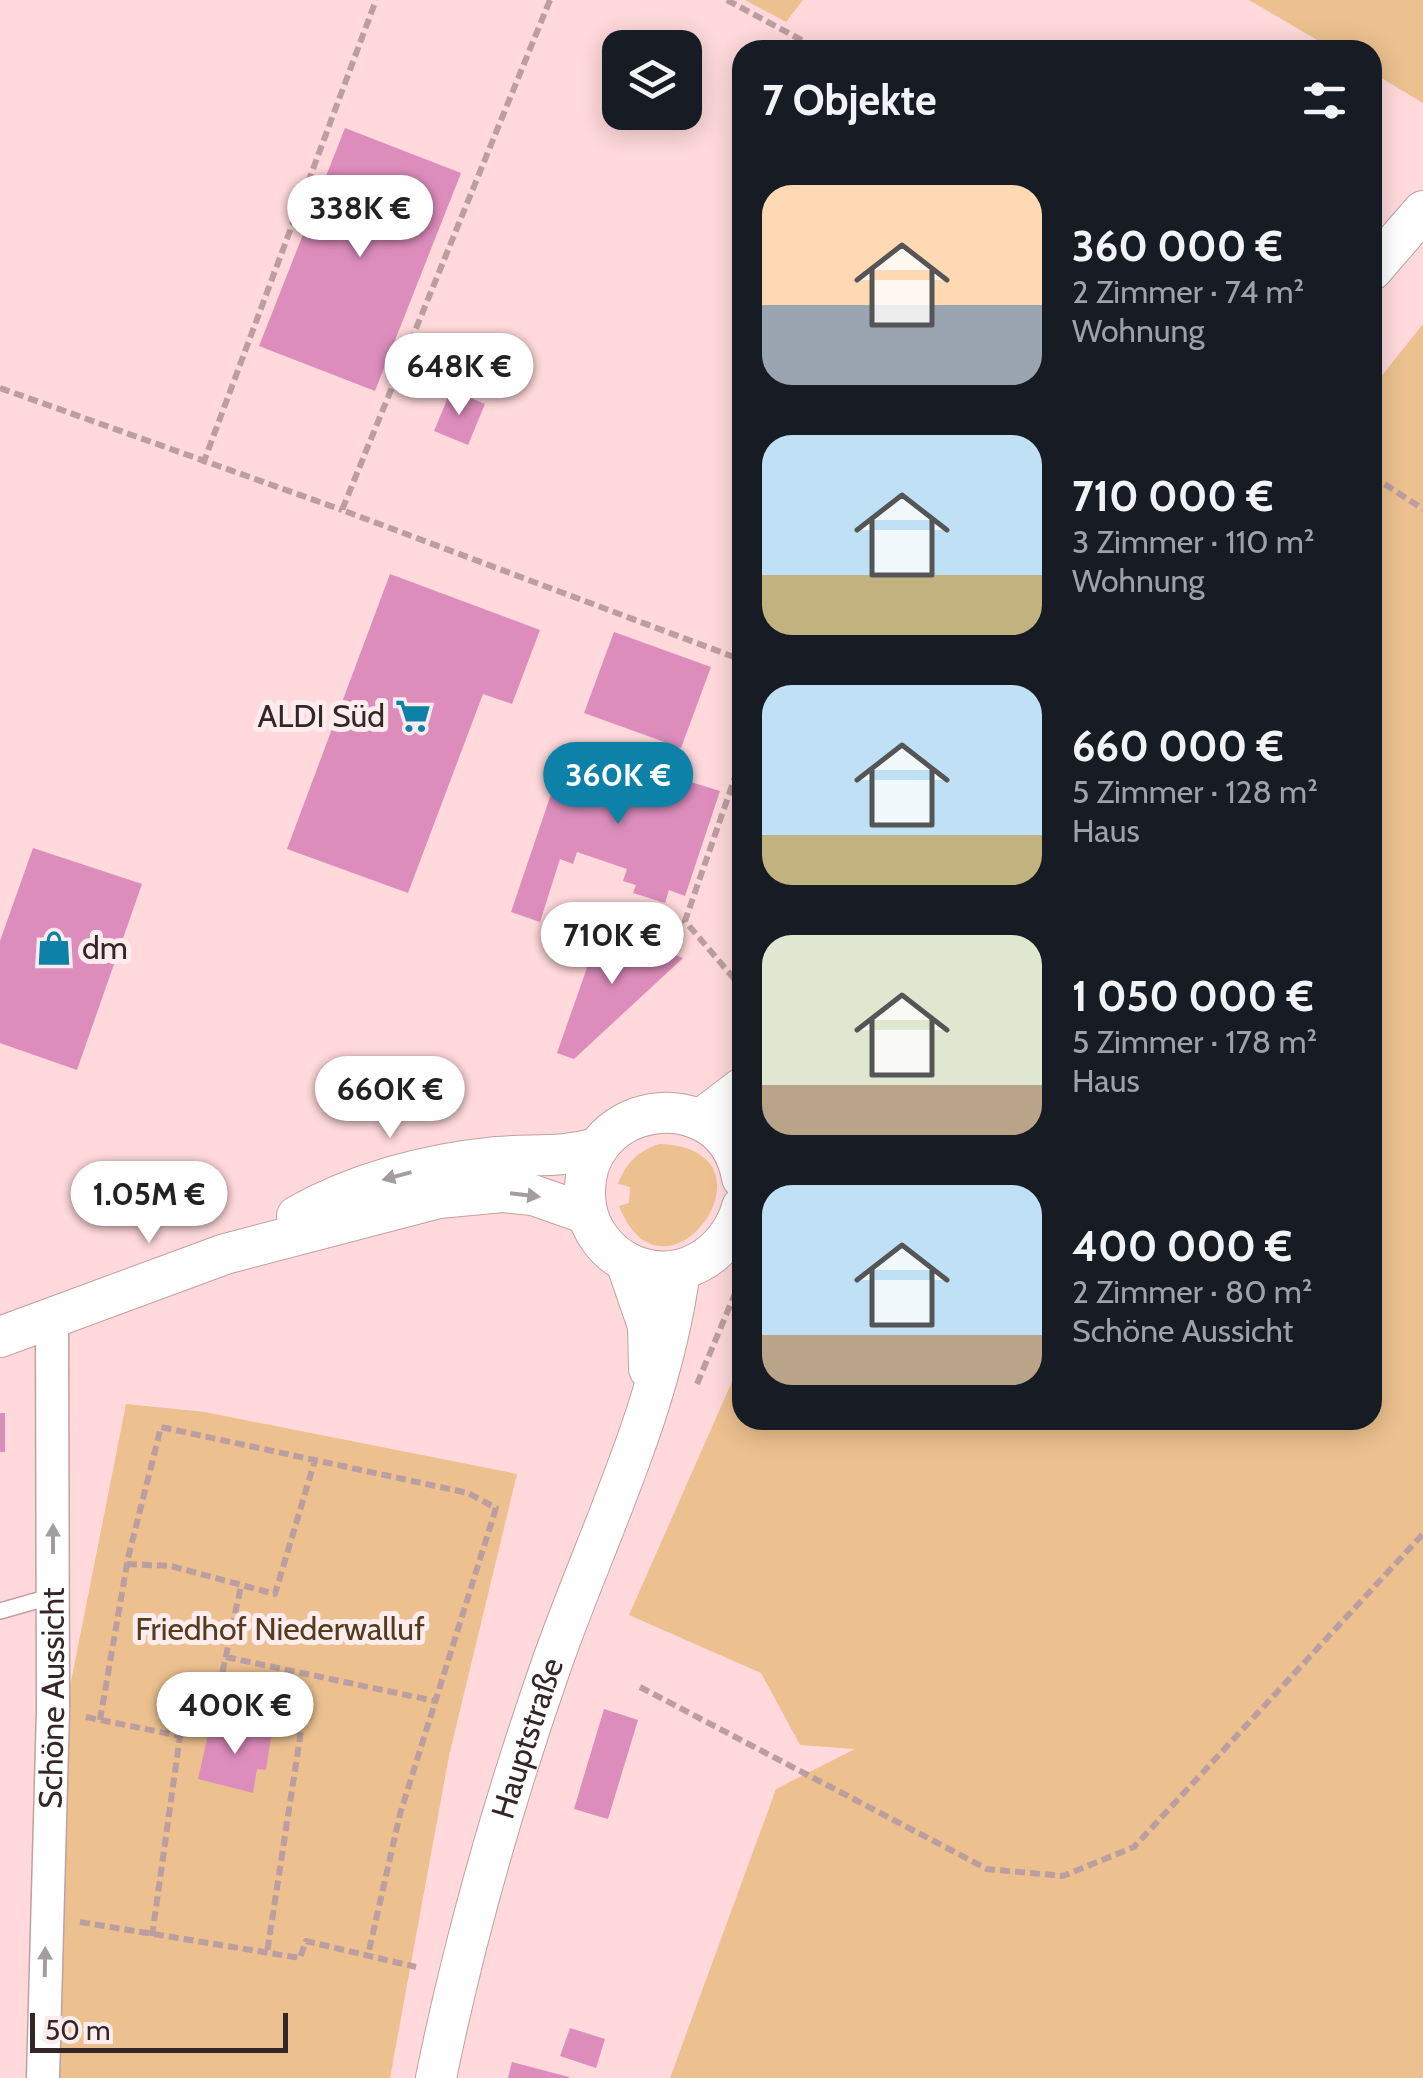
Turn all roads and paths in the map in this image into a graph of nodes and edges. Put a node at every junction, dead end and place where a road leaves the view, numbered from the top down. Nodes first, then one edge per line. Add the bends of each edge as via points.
1 (376, 0) edge
2 (550, 0) edge
3 (726, 0) edge
4 (801, 40) edge
5 (1423, 211) edge
6 (1382, 258) edge
7 (0, 388) edge
8 (203, 464) junction
9 (1382, 482) edge
10 (1423, 509) edge
11 (342, 510) junction
12 (732, 656) edge
13 (732, 786) edge
14 (732, 976) edge
15 (732, 1096) edge
16 (700, 1120) junction
17 (596, 1148) junction
18 (732, 1150) edge
19 (587, 1214) junction
20 (732, 1229) edge
21 (225, 1254) junction
22 (626, 1262) junction
23 (680, 1270) junction
24 (52, 1320) junction
25 (0, 1338) edge
26 (648, 1408) junction
27 (314, 1460) junction
28 (1423, 1534) edge
29 (127, 1564) junction
30 (242, 1586) junction
31 (53, 1596) junction
32 (0, 1611) edge
33 (226, 1657) junction
34 (640, 1687) dead end
35 (436, 1701) junction
36 (53, 1710) junction
37 (214, 1716) junction
38 (100, 1720) junction
39 (180, 1736) junction
40 (46, 1916) junction
41 (152, 1936) junction
42 (267, 1953) junction
43 (368, 1956) junction
44 (416, 1967) dead end
45 (42, 2078) edge
46 (436, 2078) edge

1 - 8 path
2 - 11 path
3 - 4 path
5 - 6 street
7 - 8 path
8 - 11 path
9 - 10 path
11 - 12 path
13 - 14 path via 685,921
15 - 16 street
16 - 17 street via 662,1111 642,1114
16 - 18 street
17 - 19 street via 587,1169
17 -> 21 street via 558,1158 480,1159 382,1180 317,1204
21 -> 19 street via 471,1193 533,1195
19 - 22 street via 602,1242
20 - 23 street via 714,1254
21 - 24 street
22 - 23 street
22 - 26 street, Hauptstraße via 648,1326
23 - 26 street, Hauptstraße
24 - 25 street
31 -> 24 street, Schöne Aussicht
26 - 46 street, Hauptstraße via 500,1818
27 - 29 path via 162,1427
27 - 30 path via 275,1594
27 - 35 path via 468,1493 496,1508
28 - 34 path via 1134,1847 1063,1876 987,1869
29 - 30 path via 171,1566
29 - 38 path
30 - 33 path
31 - 32 lane
31 - 36 street, Schöne Aussicht
33 - 35 path
33 - 37 path
35 - 43 path via 400,1814
36 - 38 path
36 - 40 street, Schöne Aussicht
37 - 39 path
37 - 42 path via 301,1731
38 - 39 path
39 - 41 path
40 - 41 path
45 -> 40 street, Schöne Aussicht
41 - 42 path
42 - 43 path via 300,1958 306,1941
43 - 44 path

